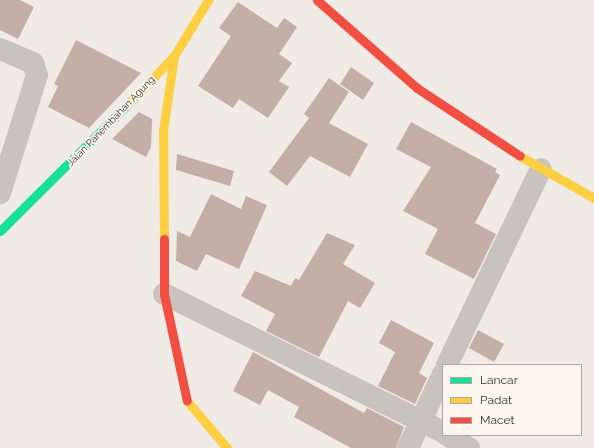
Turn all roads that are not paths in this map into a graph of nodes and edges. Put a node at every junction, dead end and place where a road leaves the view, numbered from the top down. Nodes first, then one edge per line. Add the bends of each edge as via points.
1 (208, 0) edge
2 (317, 0) edge
3 (0, 48) edge
4 (174, 56) junction
5 (541, 168) junction
6 (0, 193) edge
7 (594, 198) edge
8 (0, 230) edge
9 (164, 294) junction
10 (447, 364) edge
11 (442, 376) edge
12 (421, 420) junction
13 (442, 431) edge
14 (449, 436) edge
15 (227, 448) edge
16 (408, 448) edge
17 (469, 448) edge

1 - 4 street, Jalan Panembahan Agung
2 - 5 street via 417,88
3 - 6 street via 33,63 37,76
4 - 8 street, Jalan Panembahan Agung via 103,131
4 - 9 street via 163,131
5 - 7 street
5 - 10 street
9 - 12 street
9 - 15 street via 186,398
11 - 12 street
12 - 13 street
12 - 16 street
14 - 17 street

